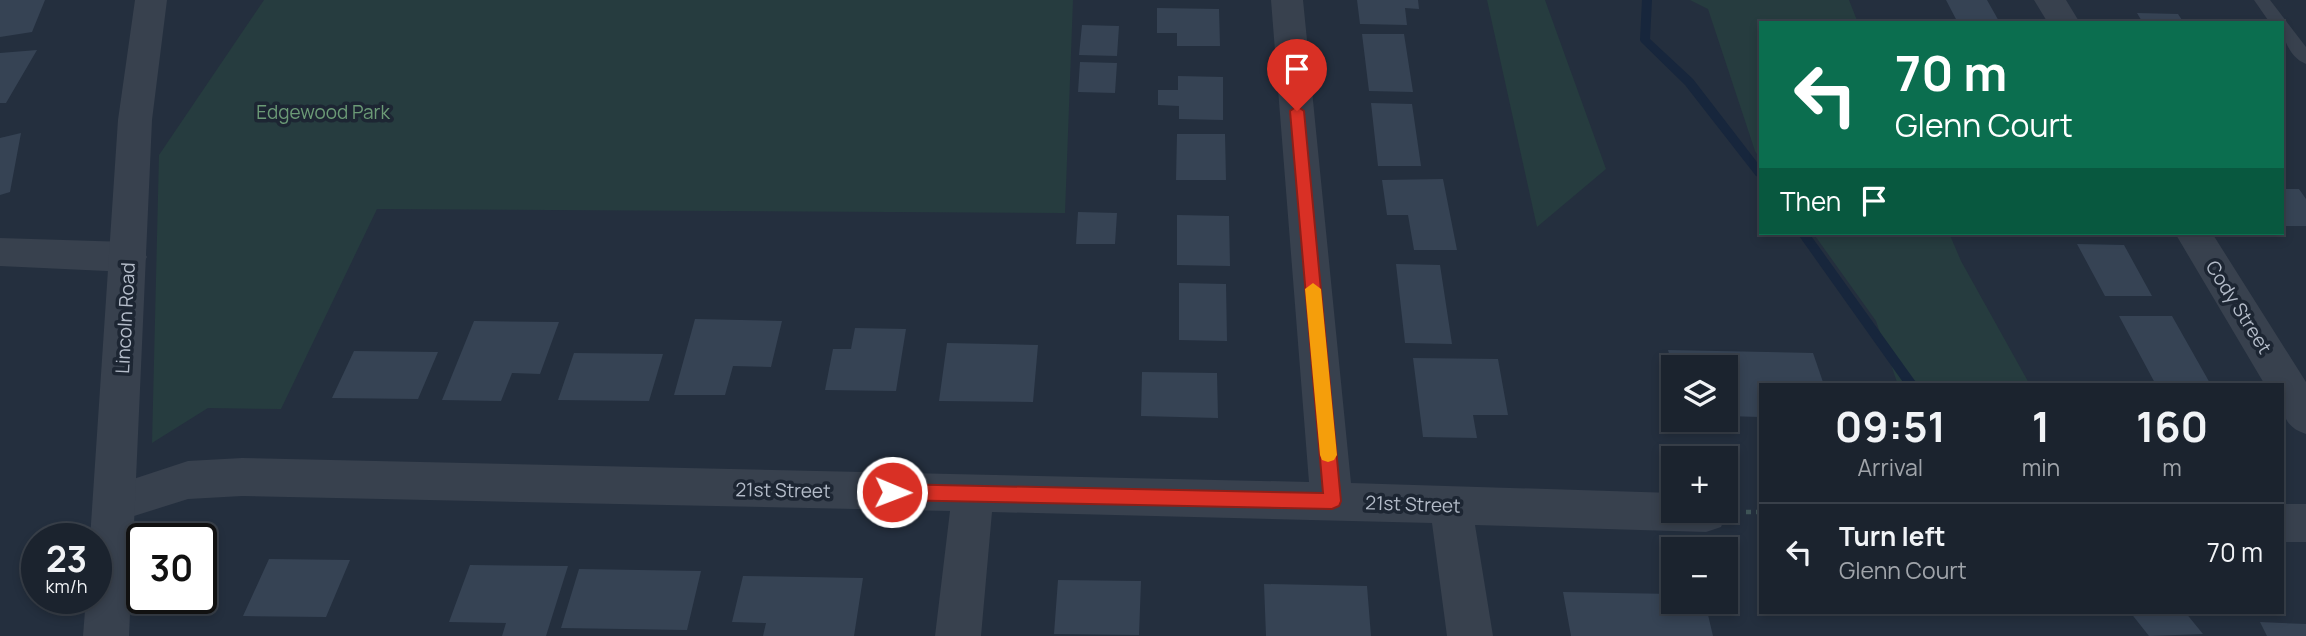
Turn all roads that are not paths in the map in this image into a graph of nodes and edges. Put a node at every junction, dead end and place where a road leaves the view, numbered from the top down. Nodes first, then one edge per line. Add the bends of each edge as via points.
1 (151, 0) edge
2 (1287, 0) edge
3 (2050, 0) edge
4 (2262, 0) edge
5 (2063, 21) edge
6 (2278, 21) edge
7 (2284, 29) edge
8 (2306, 58) edge
9 (2194, 235) edge
10 (0, 252) edge
11 (128, 257) junction
12 (2306, 416) edge
13 (973, 494) junction
14 (1332, 501) junction
15 (115, 503) junction
16 (1451, 506) junction
17 (1661, 512) edge
18 (2284, 523) edge
19 (2306, 523) edge
20 (106, 636) edge
21 (958, 636) edge
22 (1470, 636) edge

1 - 11 street, Lincoln Road via 135,120
2 - 14 street
3 - 5 street
4 - 6 lane
7 - 8 lane
9 - 12 street, Cody Street
10 - 11 street
11 - 15 street, Lincoln Road
13 - 14 street, 21st Street
13 - 15 street, 21st Street via 242,477 188,480
13 - 21 street
14 - 16 street, 21st Street
15 - 20 street, Lincoln Road
16 - 17 street, 21st Street
16 - 22 street
18 - 19 street

